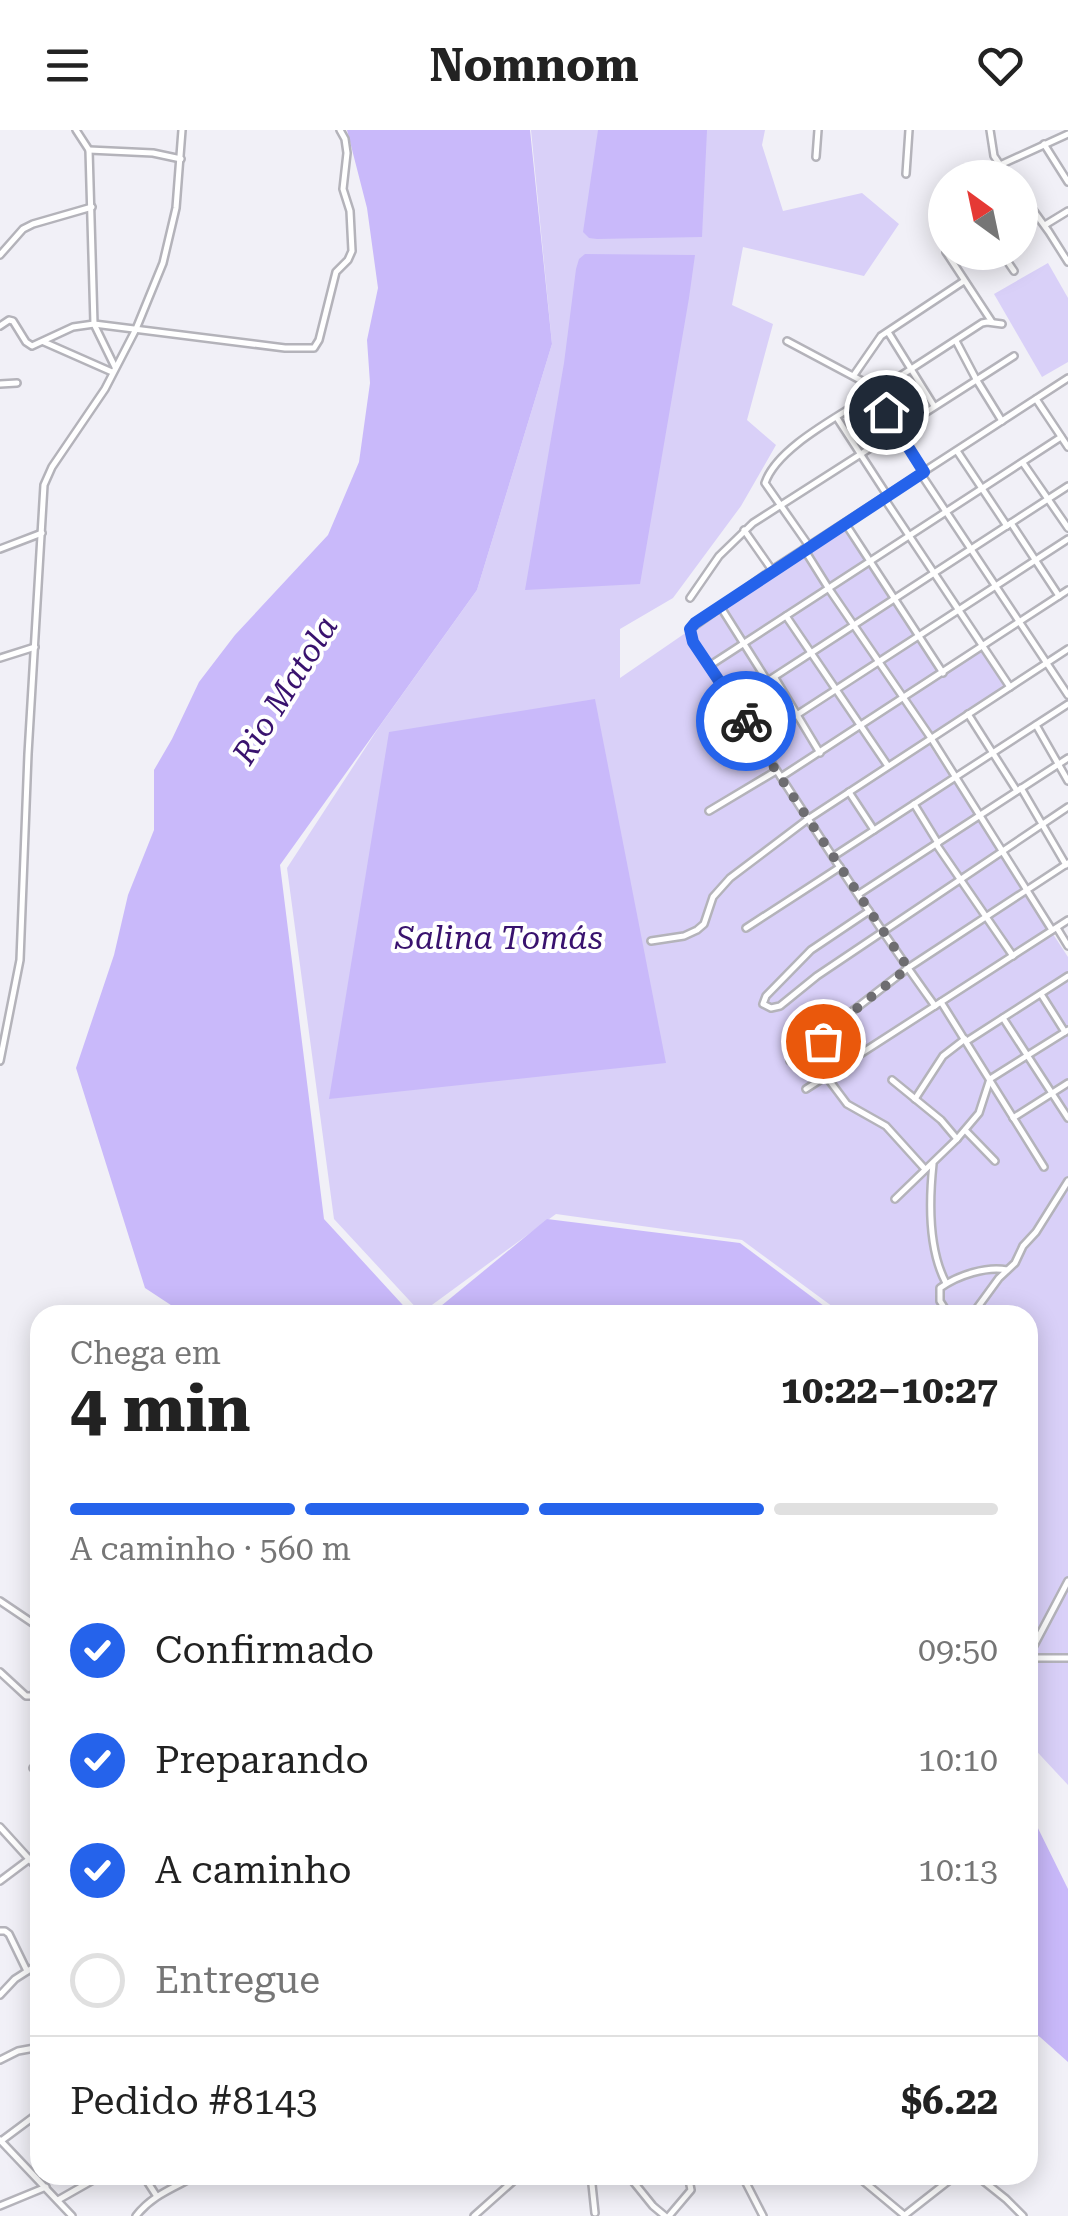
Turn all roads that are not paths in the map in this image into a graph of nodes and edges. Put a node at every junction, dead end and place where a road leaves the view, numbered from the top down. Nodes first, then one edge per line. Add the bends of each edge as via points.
1 (76, 130) edge
2 (182, 130) edge
3 (340, 130) edge
4 (818, 130) edge
5 (910, 130) edge
6 (990, 130) edge
7 (1068, 134) edge
8 (1044, 144) junction
9 (90, 150) junction
10 (816, 157) dead end
11 (181, 159) junction
12 (997, 160) edge
13 (1010, 160) edge
14 (906, 174) dead end
15 (1068, 182) edge
16 (92, 206) junction
17 (1068, 210) edge
18 (1038, 216) edge
19 (1045, 226) junction
20 (0, 254) edge
21 (1068, 262) edge
22 (958, 270) edge
23 (964, 280) junction
24 (992, 322) junction
25 (94, 324) junction
26 (1002, 324) dead end
27 (0, 326) edge
28 (136, 328) junction
29 (888, 332) junction
30 (788, 340) dead end
31 (956, 340) junction
32 (44, 342) junction
33 (1014, 356) dead end
34 (910, 369) junction
35 (114, 370) junction
36 (854, 375) junction
37 (1068, 378) edge
38 (976, 379) junction
39 (17, 383) dead end
40 (0, 384) edge
41 (874, 394) junction
42 (1036, 398) junction
43 (934, 407) junction
44 (837, 418) junction
45 (1002, 421) junction
46 (898, 430) junction
47 (1061, 436) junction
48 (1068, 446) edge
49 (957, 450) junction
50 (860, 454) junction
51 (1023, 463) junction
52 (922, 473) junction
53 (1068, 486) edge
54 (982, 489) junction
55 (886, 497) junction
56 (1047, 500) junction
57 (781, 504) junction
58 (946, 512) junction
59 (845, 522) junction
60 (1009, 525) junction
61 (1068, 528) edge
62 (744, 530) junction
63 (42, 533) junction
64 (909, 537) junction
65 (1068, 539) edge
66 (807, 548) junction
67 (0, 550) edge
68 (970, 550) junction
69 (1036, 560) junction
70 (870, 562) junction
71 (772, 570) junction
72 (933, 574) junction
73 (996, 586) junction
74 (829, 590) junction
75 (1068, 590) edge
76 (1059, 596) junction
77 (690, 598) dead end
78 (894, 600) junction
79 (720, 606) junction
80 (958, 610) junction
81 (786, 616) junction
82 (1021, 622) junction
83 (855, 626) junction
84 (920, 635) junction
85 (744, 644) junction
86 (35, 647) junction
87 (983, 647) junction
88 (1068, 649) edge
89 (812, 653) junction
90 (0, 658) edge
91 (878, 662) junction
92 (1047, 663) junction
93 (709, 666) junction
94 (944, 673) junction
95 (771, 680) junction
96 (1010, 686) junction
97 (836, 690) junction
98 (1068, 695) edge
99 (903, 699) junction
100 (734, 704) junction
101 (1068, 704) edge
102 (968, 714) junction
103 (798, 715) junction
104 (1036, 725) junction
105 (861, 726) junction
106 (931, 738) junction
107 (758, 740) junction
108 (820, 753) junction
109 (993, 753) junction
110 (1068, 758) edge
111 (1057, 764) junction
112 (888, 766) junction
113 (779, 774) junction
114 (955, 777) junction
115 (1068, 781) edge
116 (1019, 789) junction
117 (848, 792) junction
118 (914, 804) junction
119 (1068, 808) edge
120 (708, 811) dead end
121 (979, 816) junction
122 (808, 819) junction
123 (1041, 824) junction
124 (874, 830) junction
125 (937, 843) junction
126 (1002, 852) junction
127 (834, 856) junction
128 (1067, 864) edge
129 (840, 866) junction
130 (961, 879) junction
131 (1026, 890) junction
132 (859, 894) junction
133 (870, 910) junction
134 (987, 916) junction
135 (1068, 920) edge
136 (746, 928) dead end
137 (1054, 929) junction
138 (883, 931) junction
139 (651, 941) dead end
140 (1068, 946) edge
141 (1013, 956) junction
142 (908, 968) junction
143 (1068, 976) edge
144 (1041, 994) junction
145 (938, 1004) junction
146 (1003, 1018) junction
147 (1066, 1031) edge
148 (966, 1040) junction
149 (1027, 1056) junction
150 (0, 1062) edge
151 (790, 1062) dead end
152 (826, 1076) junction
153 (990, 1079) junction
154 (892, 1080) dead end
155 (1068, 1083) edge
156 (806, 1089) dead end
157 (1051, 1093) junction
158 (915, 1099) junction
159 (1012, 1118) junction
160 (1068, 1118) edge
161 (965, 1130) junction
162 (957, 1139) junction
163 (995, 1162) dead end
164 (933, 1164) junction
165 (1044, 1167) dead end
166 (924, 1169) junction
167 (1068, 1181) edge
168 (895, 1199) dead end
169 (1007, 1270) junction
170 (946, 1284) junction
171 (942, 1305) edge
172 (979, 1305) edge
173 (1068, 1581) edge
174 (0, 1601) edge
175 (1056, 1604) junction
176 (1068, 1610) edge
177 (30, 1621) edge
178 (1038, 1637) edge
179 (1038, 1656) edge
180 (1068, 1658) edge
181 (0, 1672) edge
182 (30, 1695) edge
183 (0, 1827) edge
184 (30, 1859) edge
185 (30, 1861) edge
186 (0, 1881) edge
187 (0, 1931) edge
188 (30, 1969) edge
189 (27, 1971) junction
190 (0, 1995) edge
191 (30, 2048) edge
192 (0, 2060) edge
193 (30, 2119) edge
194 (1, 2140) edge
195 (30, 2171) edge
196 (43, 2185) edge
197 (84, 2185) edge
198 (150, 2185) edge
199 (176, 2185) edge
200 (509, 2185) edge
201 (592, 2185) edge
202 (636, 2185) edge
203 (690, 2185) edge
204 (747, 2185) edge
205 (868, 2185) edge
206 (944, 2185) edge
207 (989, 2185) edge
208 (46, 2188) junction
209 (156, 2195) junction
210 (58, 2200) junction
211 (0, 2206) edge
212 (596, 2213) dead end
213 (72, 2216) edge
214 (136, 2216) edge
215 (474, 2216) edge
216 (667, 2216) edge
217 (763, 2216) edge
218 (905, 2216) edge
219 (1024, 2216) edge

1 - 9 street
2 - 11 street
3 - 28 street via 348,154 343,189 352,251 336,272 314,348
4 - 10 street
5 - 14 street
6 - 12 street
7 - 8 street
8 - 13 street
8 - 15 street
9 - 11 street
9 - 16 street
11 - 28 street via 166,255
16 - 20 street via 33,224
16 - 25 street
17 - 19 street
18 - 19 street
19 - 21 street
22 - 23 street
23 - 24 street
23 - 29 street
24 - 26 street
24 - 31 street
25 - 28 street
25 - 32 street
25 - 35 street
27 - 32 street via 12,320 28,344
28 - 35 street
29 - 34 street
29 - 36 street
30 - 36 street
31 - 34 street
31 - 38 street
32 - 35 street
33 - 38 street
34 - 41 street
34 - 43 street
35 - 63 street via 46,478
36 - 41 street
37 - 42 street
38 - 43 street
38 - 45 street
39 - 40 street
41 - 44 street
41 - 46 street
42 - 45 street
42 - 47 street
43 - 46 street
44 - 50 street
44 - 57 street via 796,445 767,476 766,486
45 - 49 street
46 - 50 street
46 - 52 street
47 - 48 street
47 - 51 street
49 - 52 street
49 - 54 street
50 - 55 street
50 - 57 street
51 - 54 street
51 - 56 street
52 - 55 street
52 - 58 street
53 - 56 street
54 - 58 street
54 - 60 street
55 - 59 street
55 - 64 street
56 - 60 street
56 - 61 street
57 - 62 street
57 - 66 street
58 - 64 street
58 - 68 street
59 - 66 street
59 - 70 street
60 - 68 street
60 - 69 street
62 - 71 street
62 - 77 street
63 - 67 street
63 - 86 street
64 - 70 street
64 - 72 street
65 - 69 street
66 - 71 street
66 - 74 street
68 - 72 street
68 - 73 street
69 - 73 street
69 - 76 street
70 - 74 street
70 - 78 street
71 - 79 street
72 - 78 street
72 - 80 street
73 - 80 street
73 - 82 street
74 - 81 street
74 - 83 street
75 - 76 street
76 - 82 street
78 - 83 street
78 - 84 street
79 - 85 street
79 - 93 street via 690,629
80 - 84 street
80 - 87 street
81 - 85 street
81 - 89 street
82 - 87 street
82 - 92 street
83 - 89 street
83 - 91 street
84 - 91 street
84 - 94 street
85 - 93 street
85 - 95 street
86 - 90 street
86 - 150 street via 20,960
87 - 94 street
87 - 96 street
88 - 92 street
89 - 95 street
89 - 97 street
91 - 97 street
91 - 99 street
92 - 96 street
92 - 98 street
93 - 100 street
94 - 99 street
95 - 100 street
95 - 103 street
96 - 102 street
97 - 103 street
97 - 105 street
99 - 105 street
99 - 106 street
100 - 107 street
101 - 104 street
102 - 106 street
102 - 109 street
103 - 107 street
103 - 108 street
104 - 109 street
104 - 111 street
105 - 108 street
105 - 112 street
106 - 112 street
106 - 114 street
107 - 113 street
108 - 113 street
109 - 114 street
109 - 116 street
110 - 111 street
111 - 115 street
111 - 116 street
112 - 117 street
113 - 120 street
113 - 122 street
114 - 118 street
114 - 121 street
116 - 121 street
116 - 123 street
117 - 122 street
117 - 124 street
118 - 124 street
118 - 125 street
119 - 123 street
121 - 125 street
121 - 126 street
122 - 127 street
122 - 139 street via 721,887 698,930
123 - 126 street
123 - 128 street
124 - 127 street
125 - 130 street
125 - 132 street
126 - 130 street
126 - 131 street
127 - 129 street
128 - 131 street
129 - 132 street
129 - 136 street
130 - 134 street
130 - 138 street
131 - 134 street
131 - 137 street
132 - 133 street
133 - 138 street
133 - 138 street via 812,950 763,1004 780,1006
134 - 141 street
134 - 142 street
135 - 137 street
137 - 140 street
137 - 141 street
138 - 142 street
141 - 145 street
142 - 145 street
142 - 151 street
143 - 144 street
144 - 146 street
144 - 147 street
145 - 148 street
145 - 152 street
146 - 148 street
146 - 149 street
147 - 149 street
148 - 153 street
148 - 158 street via 943,1056
149 - 153 street
149 - 157 street
152 - 156 street
152 - 166 street via 847,1104 886,1126
153 - 159 street
153 - 161 street via 982,1108
154 - 158 street
155 - 157 street
157 - 159 street
157 - 160 street
158 - 162 street
159 - 165 street
161 - 162 street
161 - 163 street
162 - 164 street
164 - 166 street
164 - 170 street via 933,1229
166 - 168 street
167 - 169 street
169 - 170 street via 992,1267
169 - 172 street
170 - 171 street via 939,1292
173 - 175 street
174 - 177 street
175 - 176 street
175 - 178 street
179 - 180 street
181 - 182 street
183 - 184 street
185 - 186 street
187 - 189 street via 9,1934
188 - 189 street
189 - 190 street
191 - 192 street
193 - 194 street
194 - 195 street
196 - 208 street
197 - 210 street
198 - 209 street
199 - 209 street
200 - 215 street
201 - 212 street
202 - 216 street
203 - 216 street
204 - 217 street
205 - 218 street
206 - 218 street
207 - 219 street
208 - 210 street
208 - 211 street
209 - 214 street
210 - 213 street

